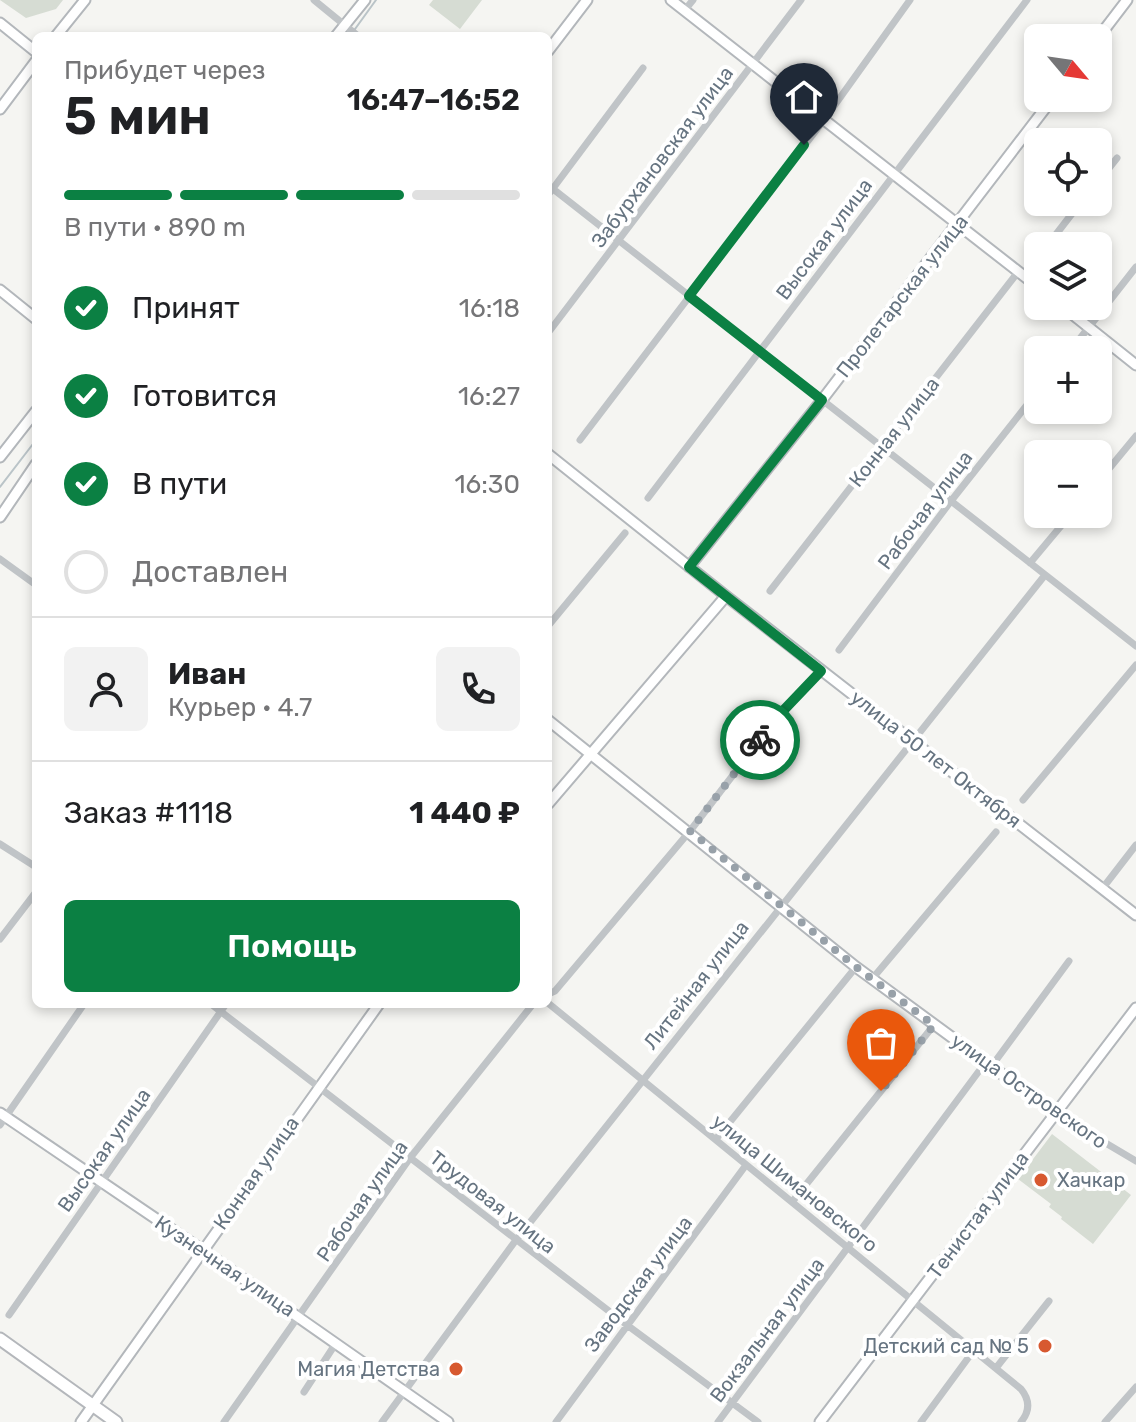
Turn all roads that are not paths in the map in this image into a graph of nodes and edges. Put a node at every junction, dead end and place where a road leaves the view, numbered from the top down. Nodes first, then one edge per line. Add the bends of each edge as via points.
1 (85, 0) edge
2 (314, 0) edge
3 (365, 0) edge
4 (587, 0) edge
5 (671, 0) edge
6 (693, 0) edge
7 (801, 0) edge
8 (910, 0) edge
9 (1027, 0) edge
10 (1127, 0) edge
11 (684, 11) junction
12 (0, 23) edge
13 (1109, 24) edge
14 (345, 25) junction
15 (59, 32) edge
16 (339, 32) edge
17 (353, 32) edge
18 (552, 46) edge
19 (32, 49) edge
20 (752, 65) junction
21 (32, 66) edge
22 (643, 68) dead end
23 (0, 109) edge
24 (1043, 112) edge
25 (824, 120) junction
26 (1117, 158) dead end
27 (1112, 164) edge
28 (893, 175) junction
29 (552, 187) edge
30 (552, 191) edge
31 (1070, 216) edge
32 (958, 225) junction
33 (1058, 232) edge
34 (619, 241) junction
35 (1136, 267) edge
36 (1024, 271) edge
37 (1021, 274) junction
38 (1024, 276) edge
39 (0, 290) edge
40 (689, 296) junction
41 (32, 316) edge
42 (1080, 320) edge
43 (1089, 327) junction
44 (552, 328) edge
45 (1082, 336) edge
46 (759, 350) junction
47 (1136, 365) edge
48 (822, 400) junction
49 (1024, 409) edge
50 (32, 416) edge
51 (1136, 436) edge
52 (580, 440) dead end
53 (882, 447) junction
54 (0, 457) edge
55 (552, 457) edge
56 (1112, 465) edge
57 (32, 470) edge
58 (648, 498) dead end
59 (951, 501) junction
60 (0, 517) edge
61 (1059, 528) edge
62 (625, 533) dead end
63 (0, 559) edge
64 (1030, 563) junction
65 (689, 567) junction
66 (1045, 575) junction
67 (32, 582) edge
68 (770, 591) dead end
69 (726, 596) junction
70 (552, 621) edge
71 (1136, 646) edge
72 (839, 650) dead end
73 (1136, 665) edge
74 (821, 671) junction
75 (552, 723) edge
76 (913, 742) junction
77 (592, 754) junction
78 (552, 799) edge
79 (1023, 800) dead end
80 (690, 831) junction
81 (996, 832) dead end
82 (0, 844) edge
83 (1136, 845) edge
84 (32, 864) edge
85 (1102, 889) junction
86 (32, 897) edge
87 (780, 905) junction
88 (1136, 915) edge
89 (0, 939) edge
90 (1069, 961) dead end
91 (856, 967) junction
92 (872, 979) junction
93 (552, 992) edge
94 (552, 1006) edge
95 (81, 1008) edge
96 (223, 1008) edge
97 (376, 1008) edge
98 (530, 1008) edge
99 (1136, 1008) edge
100 (934, 1025) junction
101 (988, 1065) junction
102 (643, 1078) junction
103 (318, 1087) junction
104 (1055, 1113) junction
105 (2, 1118) edge
106 (716, 1139) junction
107 (410, 1158) junction
108 (1136, 1161) edge
109 (746, 1165) junction
110 (101, 1182) junction
111 (792, 1202) junction
112 (516, 1240) junction
113 (849, 1248) junction
114 (202, 1250) junction
115 (913, 1301) junction
116 (1049, 1301) dead end
117 (9, 1315) dead end
118 (300, 1318) junction
119 (627, 1325) junction
120 (0, 1339) edge
121 (336, 1343) junction
122 (974, 1350) junction
123 (996, 1368) junction
124 (1136, 1387) edge
125 (404, 1390) junction
126 (304, 1392) dead end
127 (733, 1402) junction
128 (92, 1405) junction
129 (81, 1422) edge
130 (116, 1422) edge
131 (224, 1422) edge
132 (382, 1422) edge
133 (448, 1422) edge
134 (556, 1422) edge
135 (718, 1422) edge
136 (758, 1422) edge
137 (820, 1422) edge
138 (921, 1422) edge
139 (1021, 1422) edge
140 (1105, 1422) edge

1 - 15 street
2 - 14 street
3 - 14 street
4 - 18 street
5 - 11 street
6 - 11 street
7 - 20 street, Забурхановская улица
8 - 25 street
9 - 28 street, Высокая улица
10 - 13 street
11 - 20 street
12 - 19 street
14 - 16 street
14 - 17 street
20 - 25 street
20 - 34 street, Забурхановская улица
21 - 23 street
22 - 29 street
24 - 32 street, Пролетарская улица
25 - 28 street
25 - 40 street
26 - 27 street
28 - 32 street
28 - 46 street, Высокая улица
30 - 34 street
31 - 33 street
32 - 37 street
32 - 48 street, Пролетарская улица
34 - 40 street
34 - 44 street, Забурхановская улица
35 - 43 street
36 - 37 street, Конная улица
37 - 38 street
37 - 53 street, Конная улица
39 - 41 street
40 - 46 street
40 - 52 street
42 - 43 street
43 - 45 street
43 - 47 street
46 - 48 street
46 - 58 street, Высокая улица
48 - 53 street
48 - 65 street, Пролетарская улица
49 - 59 street, Рабочая улица
50 - 54 street
51 - 56 street
53 - 59 street
53 - 68 street, Конная улица
55 - 65 street, улица 50 лет Октября
57 - 60 street
59 - 64 street
59 - 72 street, Рабочая улица
61 - 64 street
62 - 70 street
63 - 67 street
64 - 66 street
65 - 69 street, улица 50 лет Октября
66 - 71 street
66 - 76 street, Литейная улица
69 - 74 street, улица 50 лет Октября
69 - 77 street
73 - 79 street
74 - 76 street, улица 50 лет Октября
74 - 80 street via 780,714
75 - 77 street, улица Островского
76 - 85 street, улица 50 лет Октября
76 - 87 street, Литейная улица
77 - 78 street
77 - 80 street, улица Островского
80 - 87 street, улица Островского
80 - 93 street
81 - 92 street
82 - 84 street
83 - 85 street
85 - 88 street, улица 50 лет Октября
86 - 89 street
87 - 91 street, улица Островского
87 - 102 street, Литейная улица
90 - 101 street, Вокзальная улица
91 - 92 street, улица Островского
91 - 106 street
92 - 100 street, улица Островского
94 - 102 street, улица Шимановского
95 - 105 street
96 - 103 street, Трудовая улица
96 - 110 street, Высокая улица
97 - 103 street, Конная улица
98 - 107 street, Рабочая улица
99 - 104 street, Тенистая улица
100 - 101 street, улица Островского
100 - 111 street
101 - 104 street, улица Островского
101 - 113 street, Вокзальная улица
102 - 106 street, улица Шимановского
102 - 112 street, Литейная улица
103 - 107 street, Трудовая улица
103 - 114 street, Конная улица
104 - 108 street, улица Островского
104 - 115 street, Тенистая улица
105 - 110 street, Кузнечная улица
106 - 109 street, улица Шимановского
107 - 112 street, Трудовая улица
107 - 118 street, Рабочая улица
109 - 111 street, улица Шимановского
109 - 119 street, Заводская улица
110 - 114 street, Кузнечная улица
110 - 117 street, Высокая улица
111 - 113 street, улица Шимановского
112 - 119 street, Трудовая улица
112 - 125 street, Литейная улица
113 - 115 street, улица Шимановского
113 - 127 street, Вокзальная улица
114 - 118 street, Кузнечная улица
114 - 128 street, Конная улица
115 - 122 street, улица Шимановского
115 - 137 street, Тенистая улица
116 - 123 street
118 - 121 street, Кузнечная улица
118 - 131 street, Рабочая улица
119 - 127 street, Трудовая улица
119 - 134 street, Заводская улица
120 - 128 main road
121 - 125 street, Кузнечная улица
121 - 126 street
122 - 123 street, улица Шимановского
122 - 138 street
123 - 139 street, улица Шимановского via 1027,1397
124 - 140 street
125 - 132 street, Литейная улица
125 - 133 street, Кузнечная улица
127 - 135 street, Вокзальная улица
127 - 136 street, Трудовая улица
128 - 129 street, Конная улица
128 - 130 main road

